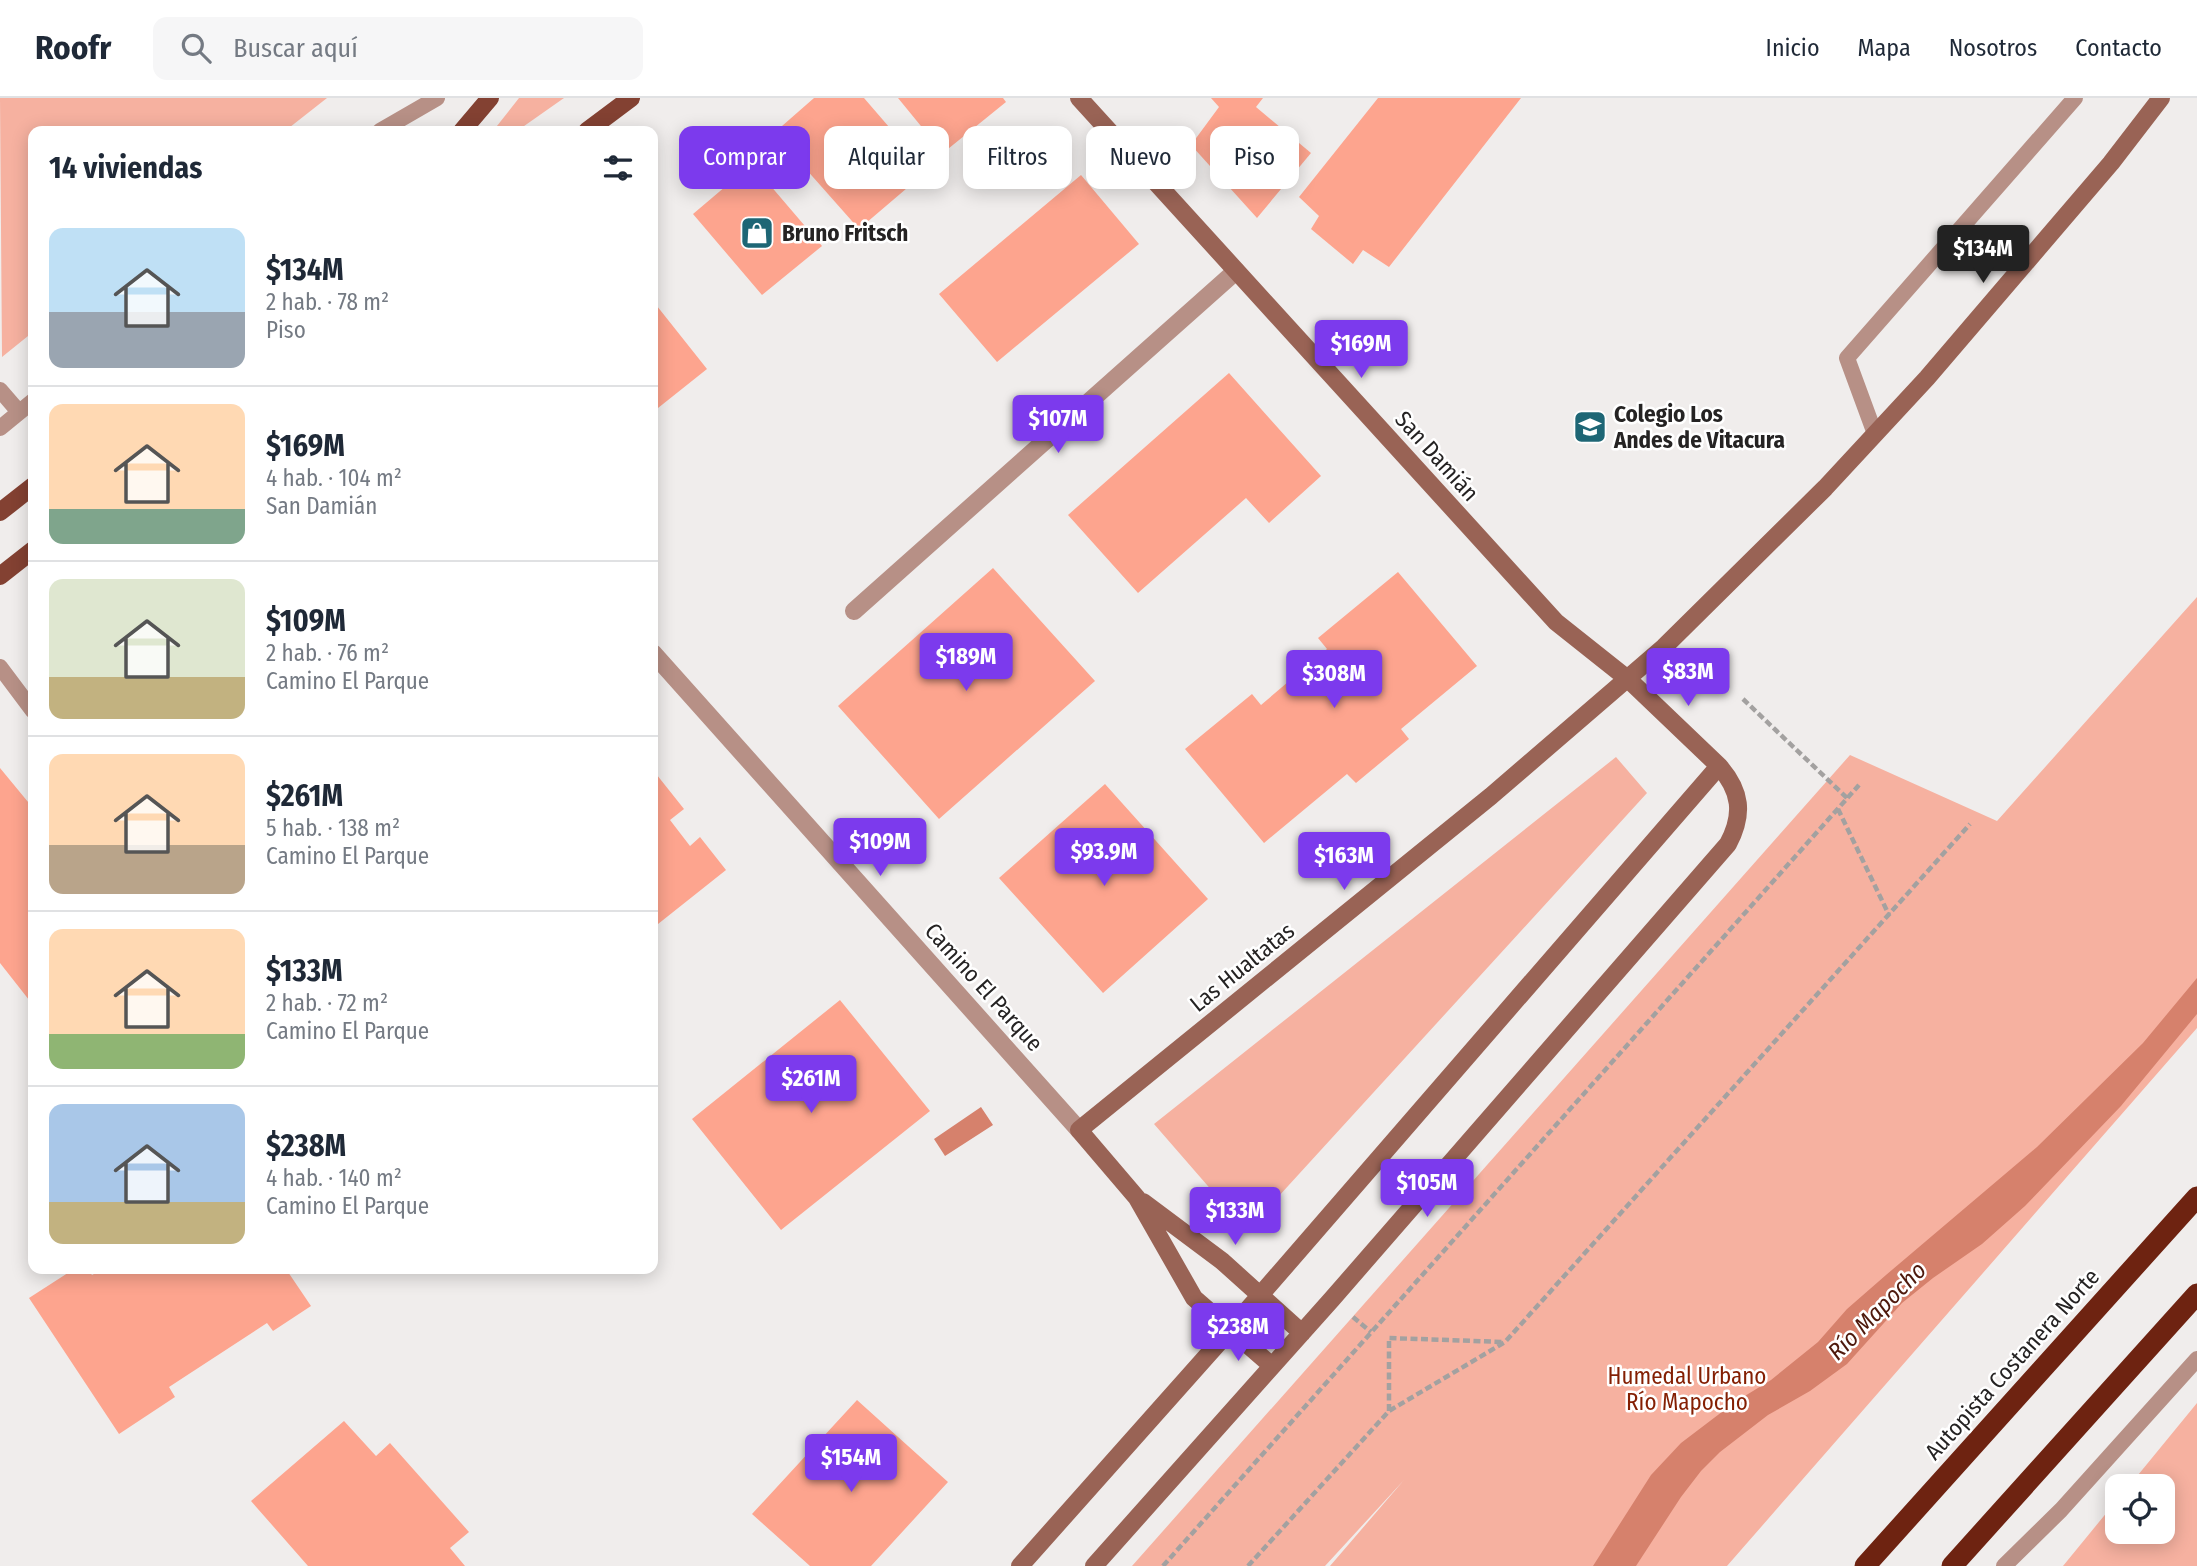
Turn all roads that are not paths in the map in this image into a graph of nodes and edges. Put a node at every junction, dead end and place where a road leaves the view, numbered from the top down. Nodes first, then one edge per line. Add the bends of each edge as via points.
1 (437, 98) edge
2 (490, 98) edge
3 (631, 98) edge
4 (1079, 98) edge
5 (2075, 98) edge
6 (2161, 98) edge
7 (389, 126) edge
8 (466, 126) edge
9 (594, 126) edge
10 (1236, 271) junction
11 (0, 390) edge
12 (28, 405) edge
13 (19, 412) junction
14 (0, 428) edge
15 (1875, 434) junction
16 (28, 490) edge
17 (0, 512) edge
18 (28, 554) edge
19 (0, 576) edge
20 (854, 611) dead end
21 (658, 659) edge
22 (0, 667) edge
23 (1629, 680) junction
24 (28, 704) edge
25 (1719, 766) junction
26 (1079, 1130) junction
27 (2197, 1197) edge
28 (1137, 1198) junction
29 (2197, 1294) edge
30 (1259, 1296) junction
31 (1230, 1330) junction
32 (1301, 1333) junction
33 (2197, 1359) edge
34 (1271, 1365) junction
35 (1020, 1566) edge
36 (1094, 1566) edge
37 (1865, 1566) edge
38 (1952, 1566) edge
39 (2004, 1566) edge

1 - 7 lane
2 - 8 main road
3 - 9 main road
4 - 10 street, San Damián
5 - 15 lane via 1847,358
6 - 15 street, Las Hualtatas via 2016,276
10 - 20 street
10 - 23 street, San Damián via 1556,622
11 - 13 lane
12 - 13 lane
13 - 14 lane
15 - 23 street, Las Hualtatas
16 - 17 main road
18 - 19 main road
21 - 26 street, Camino El Parque
22 - 24 lane
23 - 25 street, San Damián
23 - 26 street, Las Hualtatas
25 - 30 street
25 - 32 street, San Damián via 1731,779 1740,811 1728,844
26 - 28 street, Camino El Parque
27 - 37 highway, Autopista Costanera Norte
28 - 30 street, Camino El Parque via 1222,1261
28 - 31 street, Camino El Parque via 1185,1286
29 - 38 highway
30 - 31 street
30 - 32 street, Camino El Parque
31 - 34 street, Camino El Parque
31 - 35 street
32 - 34 street
33 - 39 lane via 2061,1510
34 - 36 street

